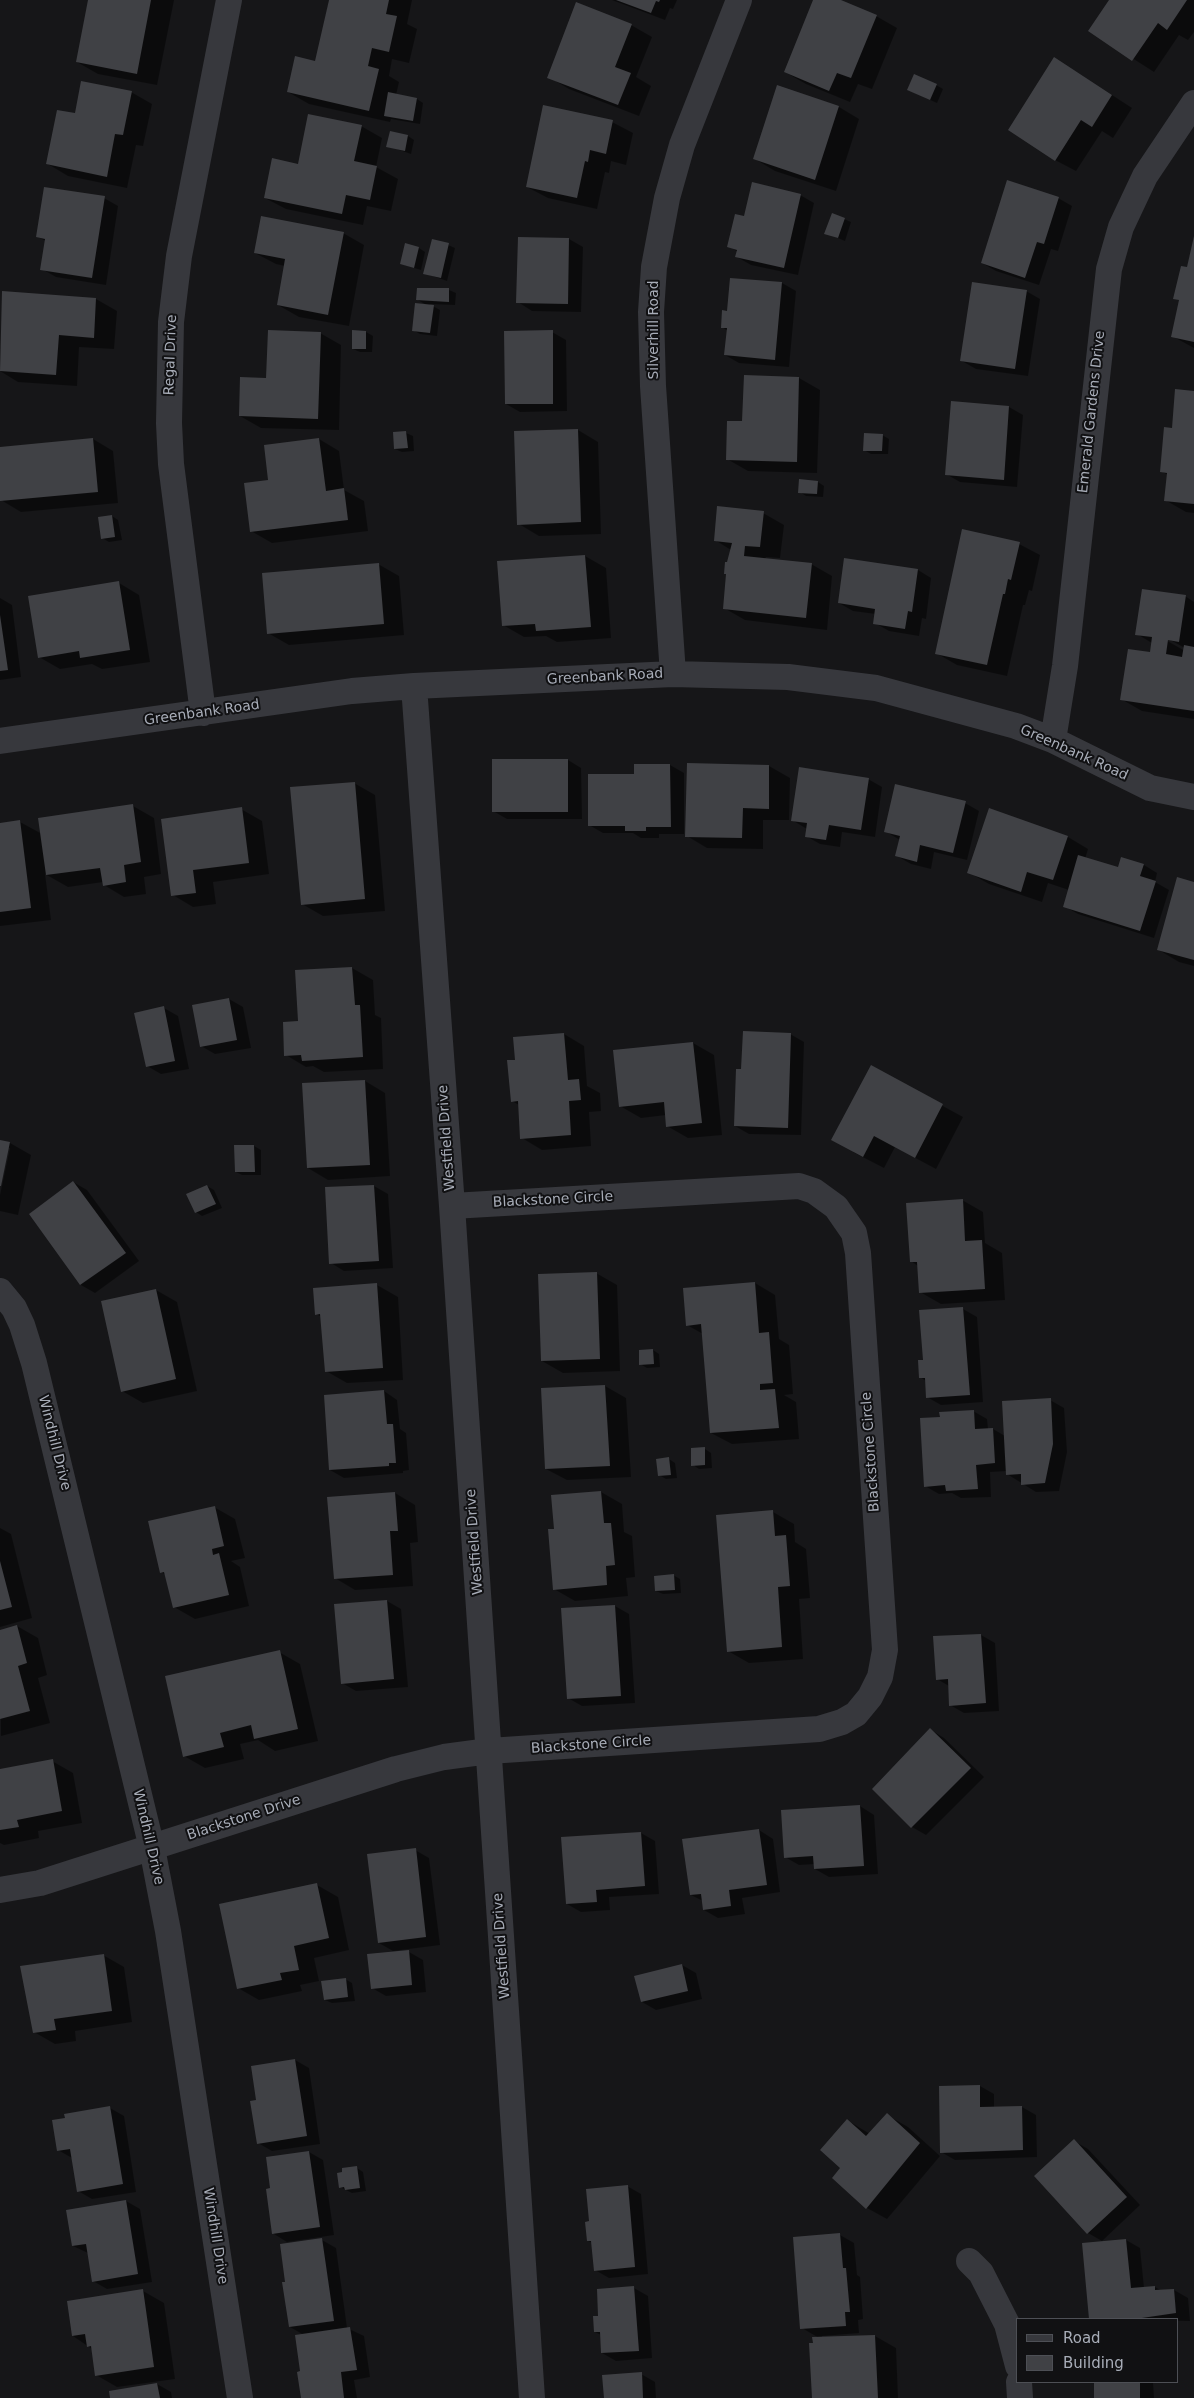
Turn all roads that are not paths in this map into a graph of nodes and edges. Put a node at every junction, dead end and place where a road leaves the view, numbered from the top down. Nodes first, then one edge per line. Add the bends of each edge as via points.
1 (229, 0) edge
2 (739, 0) edge
3 (1194, 104) edge
4 (673, 674) junction
5 (414, 686) junction
6 (203, 713) junction
7 (1053, 740) junction
8 (0, 741) edge
9 (1194, 797) edge
10 (452, 1206) junction
11 (0, 1291) edge
12 (489, 1751) junction
13 (152, 1848) junction
14 (0, 1890) edge
15 (969, 2261) dead end
16 (1016, 2358) edge
17 (1019, 2383) edge
18 (240, 2398) edge
19 (532, 2398) edge
20 (1020, 2398) edge

1 - 6 street, Regal Drive via 179,256 171,322 171,464
2 - 4 street, Silverhill Road via 682,145 667,198 654,267 651,312 653,386
3 - 7 street, Emerald Gardens Drive via 1145,176 1121,227 1109,269 1065,666
4 - 5 street, Greenbank Road
4 - 7 street, Greenbank Road via 788,677 876,688 1016,726
5 - 6 street, Greenbank Road via 352,691
5 - 10 street, Westfield Drive
6 - 8 street, Greenbank Road
7 - 9 street, Greenbank Road via 1150,788
10 - 12 street, Westfield Drive
10 - 12 street, Blackstone Circle via 800,1186 836,1207 854,1233 858,1253 876,1515 884,1650 880,1677 856,1714 819,1730
11 - 13 street, Windhill Drive via 14,1308 34,1363
12 - 13 street, Blackstone Drive via 444,1757 396,1769
12 - 19 street, Westfield Drive
13 - 14 street, Blackstone Drive via 40,1882
13 - 18 street, Windhill Drive via 168,1931
15 - 16 street via 981,2273 1007,2324
17 - 20 street

